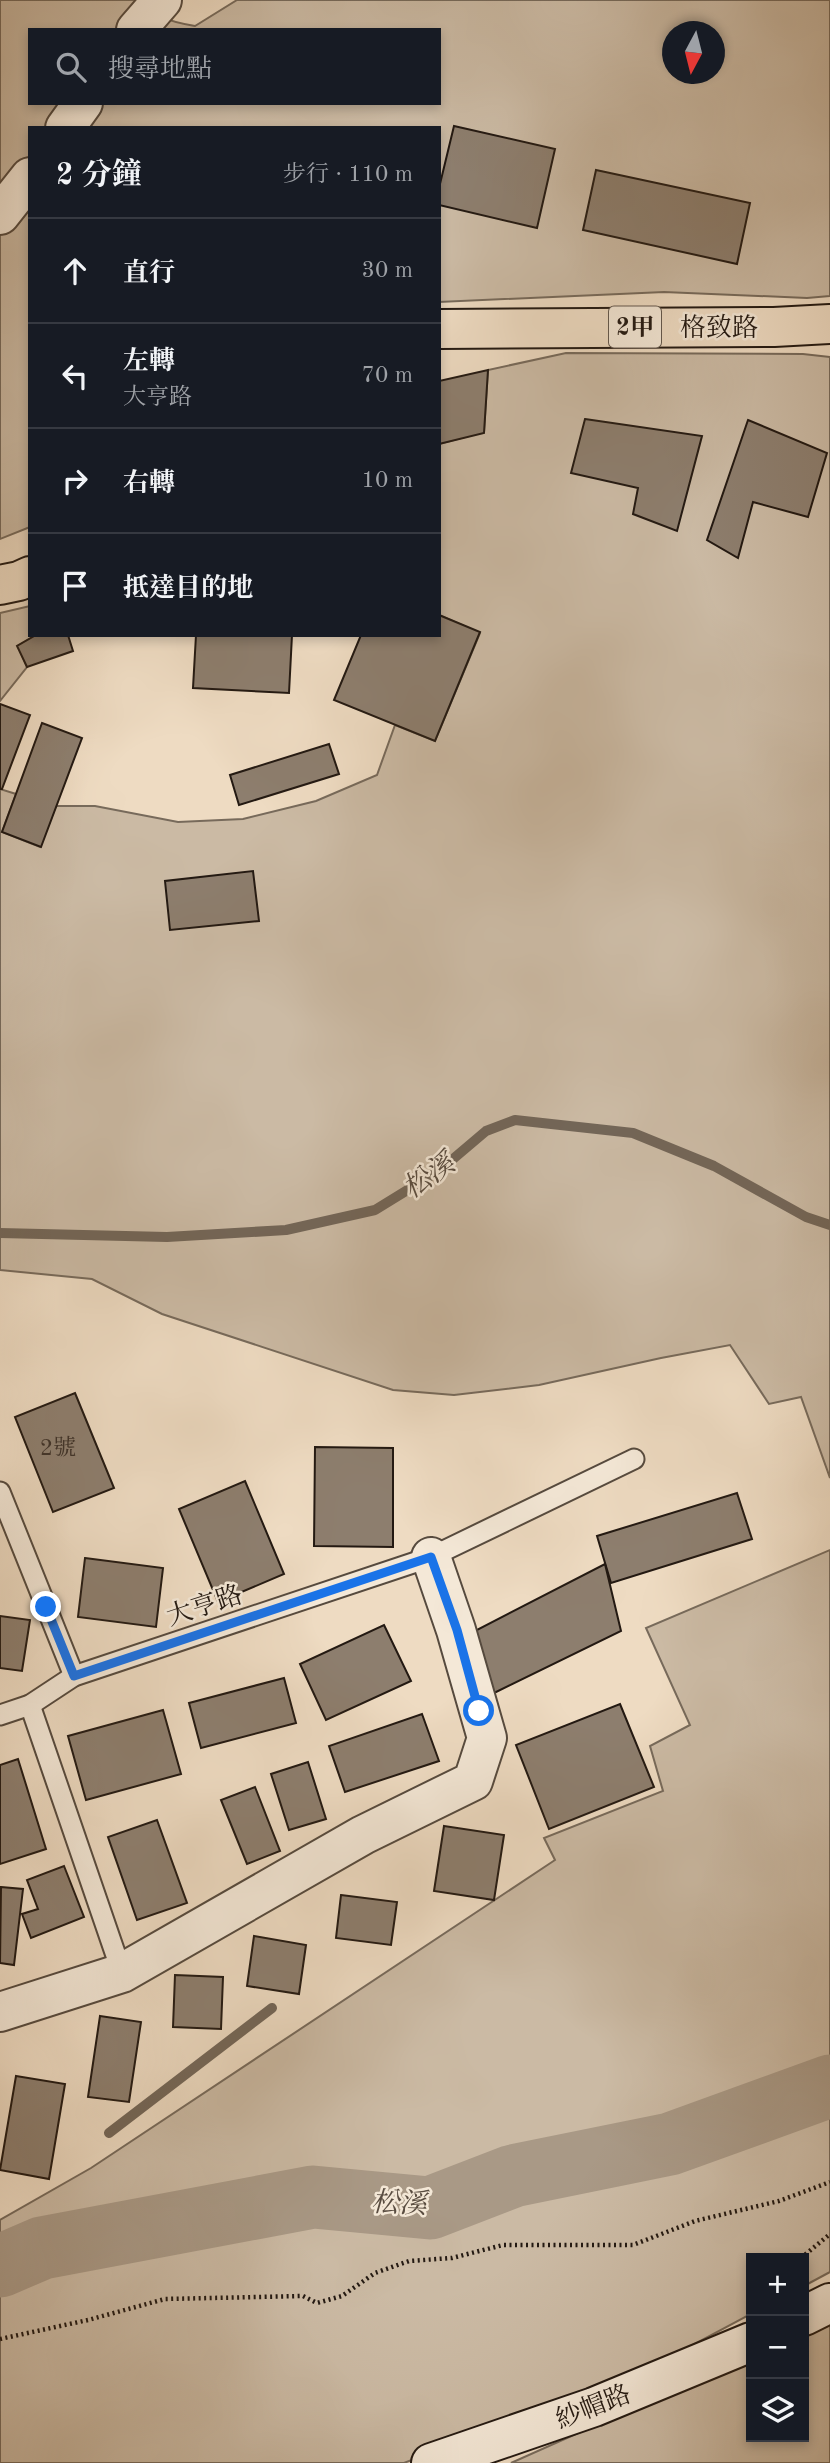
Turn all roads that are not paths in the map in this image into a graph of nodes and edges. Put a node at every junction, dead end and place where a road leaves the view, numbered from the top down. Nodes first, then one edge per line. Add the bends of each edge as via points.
1 (162, 0) edge
2 (138, 28) edge
3 (82, 105) edge
4 (66, 126) edge
5 (28, 180) edge
6 (0, 215) edge
7 (830, 324) edge
8 (441, 329) edge
9 (28, 577) edge
10 (0, 585) edge
11 (634, 1458) dead end
12 (0, 1492) edge
13 (431, 1557) junction
14 (74, 1676) junction
15 (30, 1705) junction
16 (0, 1715) edge
17 (122, 1973) junction
18 (0, 2012) edge
19 (830, 2303) edge
20 (809, 2314) edge
21 (746, 2344) edge
22 (431, 2463) edge

1 - 2 street
3 - 4 street
5 - 6 street
7 - 8 main road, 格致路 / 2甲
9 - 10 main road
11 - 13 lane, 大亨路
12 - 14 lane
13 - 14 lane, 大亨路
13 - 17 street via 487,1738 473,1781 363,1835
14 - 15 lane, 大亨路
15 - 16 lane, 大亨路
15 - 17 lane
17 - 18 street
19 - 20 street
21 - 22 street, 紗帽路 via 594,2407

